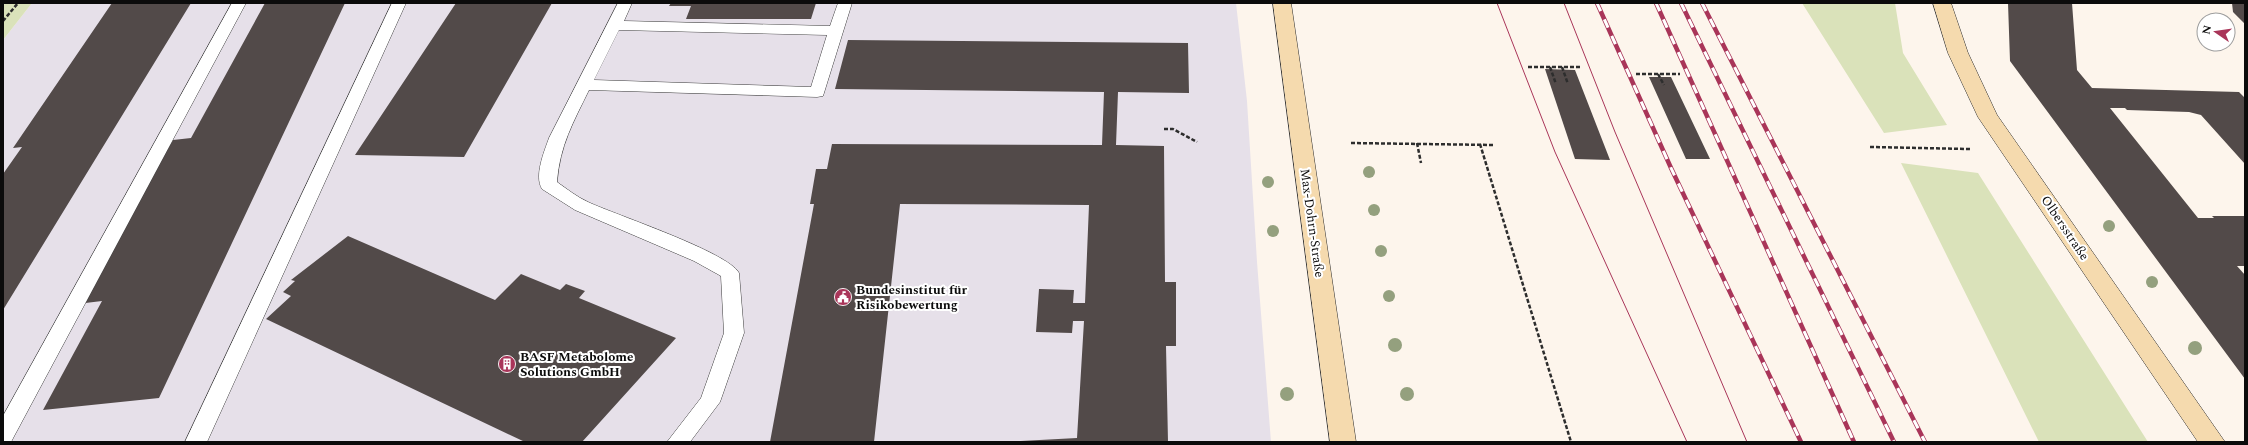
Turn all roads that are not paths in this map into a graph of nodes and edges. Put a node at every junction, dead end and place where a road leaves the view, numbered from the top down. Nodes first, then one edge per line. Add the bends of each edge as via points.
1 (238, 3) edge
2 (399, 3) edge
3 (625, 3) edge
4 (845, 3) edge
5 (1282, 3) edge
6 (1942, 3) edge
7 (614, 25) junction
8 (837, 30) junction
9 (584, 85) junction
10 (3, 436) edge
11 (196, 442) edge
12 (678, 442) edge
13 (1343, 442) edge
14 (2212, 442) edge

1 - 10 lane
2 - 11 lane
3 - 7 lane
4 - 8 lane
5 - 13 street, Max-Dohrn-Straße
6 - 14 street, Olbersstraße via 1958,53 1988,117
7 - 8 lane
7 - 9 lane
8 - 9 lane via 817,92
9 - 12 lane via 557,138 550,160 548,184 581,206 701,256 730,273 734,333 710,402

